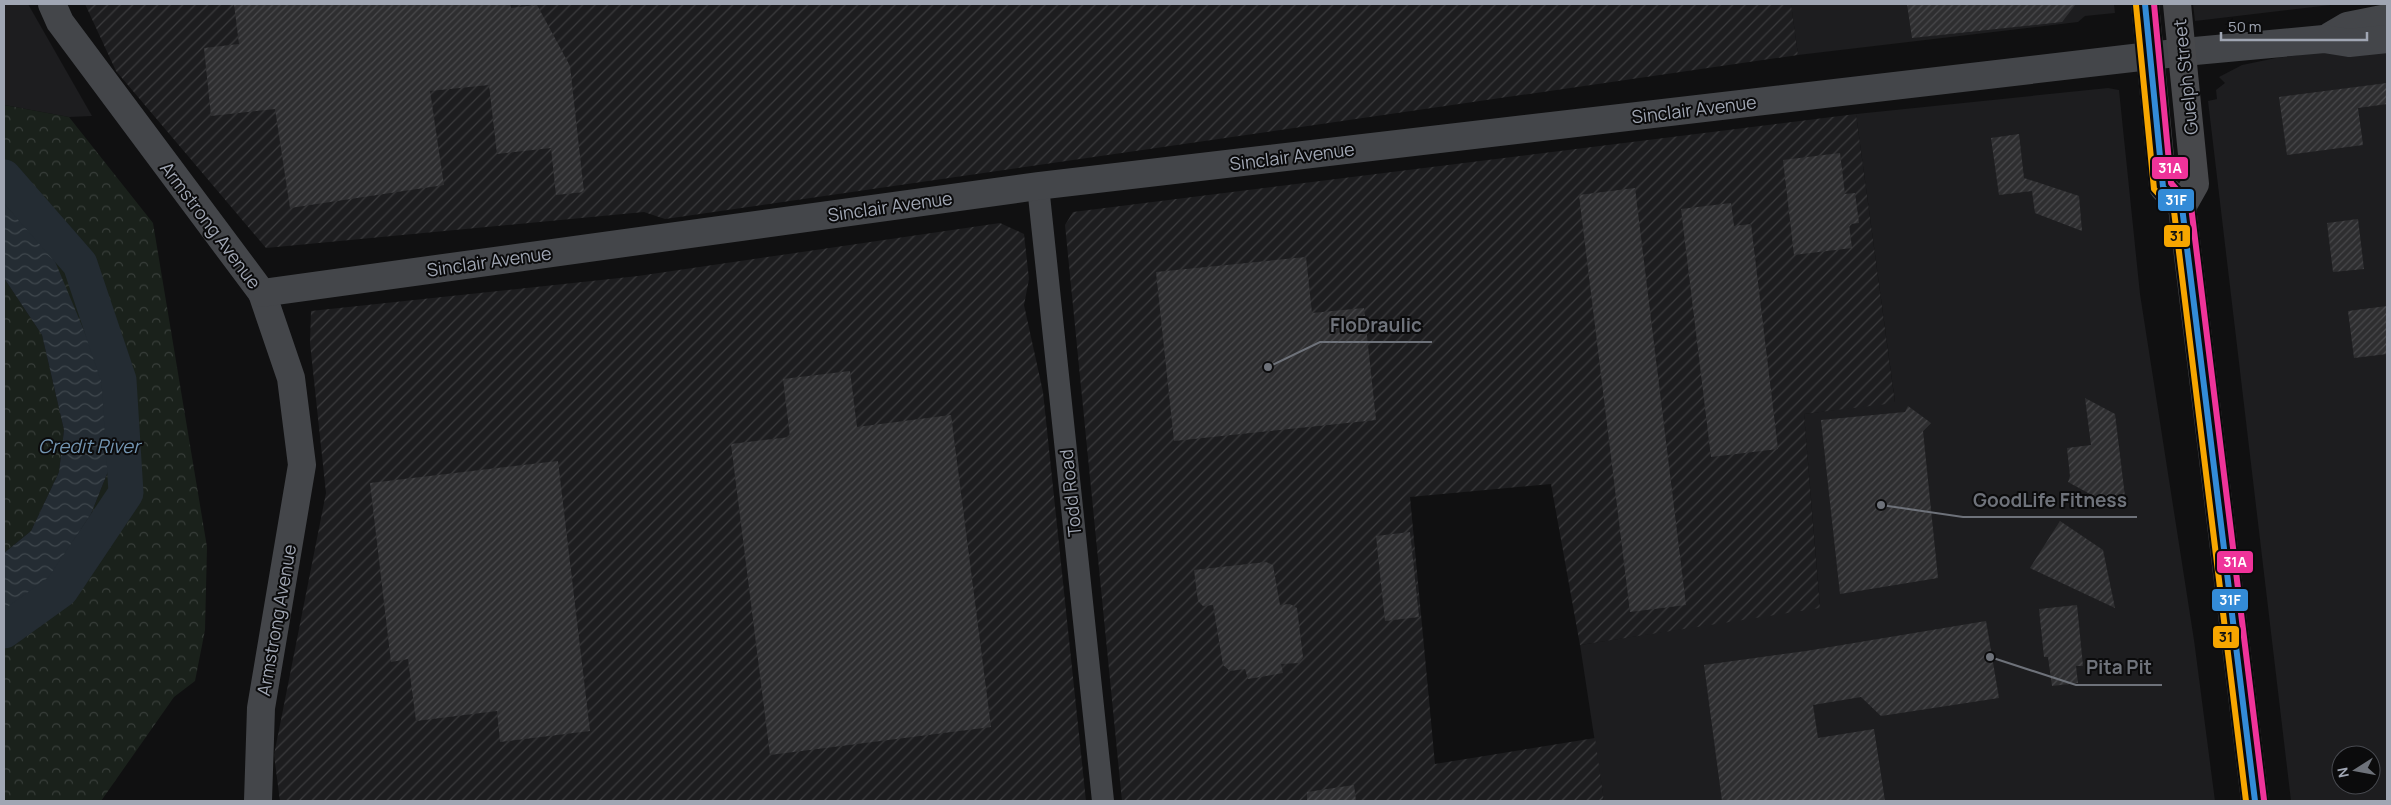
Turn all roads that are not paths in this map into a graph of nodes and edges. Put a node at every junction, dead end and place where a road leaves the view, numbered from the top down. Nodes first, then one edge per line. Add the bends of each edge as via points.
1 (52, 4) edge
2 (2144, 4) edge
3 (2177, 4) edge
4 (2380, 30) edge
5 (2184, 52) junction
6 (2150, 57) junction
7 (1038, 186) junction
8 (2182, 207) junction
9 (262, 293) junction
10 (258, 801) edge
11 (1103, 801) edge
12 (2255, 801) edge

1 - 9 street, Armstrong Avenue via 60,22
2 - 6 main road, Guelph Street
3 - 5 main road, Guelph Street
4 - 5 street, Sinclair Avenue via 2349,43 2324,39
5 - 6 street, Sinclair Avenue
5 - 8 main road, Guelph Street via 2195,184
6 - 7 street, Sinclair Avenue
6 - 8 main road, Guelph Street via 2164,187
7 - 9 street, Sinclair Avenue
7 - 11 street, Todd Road
8 - 12 main road
9 - 10 street, Armstrong Avenue via 291,378 302,465 261,708

